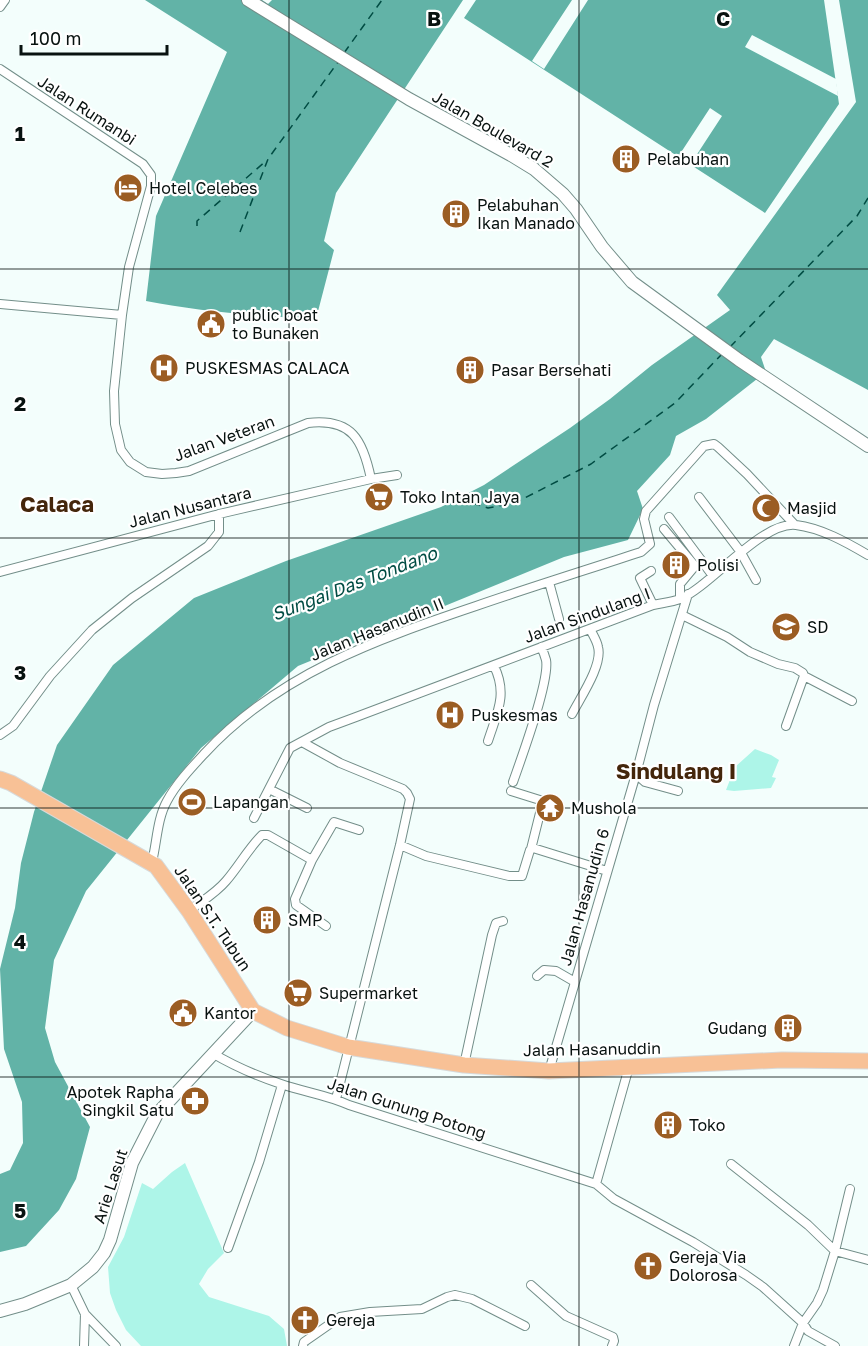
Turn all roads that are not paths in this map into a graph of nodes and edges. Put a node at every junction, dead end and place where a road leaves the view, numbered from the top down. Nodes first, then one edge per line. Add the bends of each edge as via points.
1 (5, 0) edge
2 (248, 0) edge
3 (0, 7) edge
4 (0, 69) edge
5 (152, 179) joint
6 (0, 304) edge
7 (122, 315) junction
8 (868, 446) edge
9 (392, 476) dead end
10 (371, 479) junction
11 (699, 497) dead end
12 (219, 514) junction
13 (669, 517) dead end
14 (794, 524) junction
15 (664, 529) dead end
16 (740, 551) junction
17 (868, 555) edge
18 (651, 571) dead end
19 (0, 572) edge
20 (713, 576) junction
21 (756, 580) dead end
22 (549, 582) junction
23 (689, 593) junction
24 (680, 599) junction
25 (653, 605) junction
26 (682, 615) junction
27 (560, 619) dead end
28 (590, 629) junction
29 (541, 647) junction
30 (494, 666) junction
31 (804, 676) junction
32 (852, 701) dead end
33 (572, 714) dead end
34 (786, 726) dead end
35 (0, 735) edge
36 (488, 741) dead end
37 (302, 742) junction
38 (636, 774) junction
39 (5, 781) edge
40 (269, 789) junction
41 (678, 791) dead end
42 (307, 808) dead end
43 (254, 818) dead end
44 (359, 830) dead end
45 (400, 845) junction
46 (531, 849) junction
47 (312, 860) junction
48 (152, 862) junction
49 (607, 871) junction
50 (189, 911) junction
51 (503, 921) dead end
52 (326, 926) dead end
53 (537, 976) dead end
54 (575, 982) junction
55 (253, 1011) junction
56 (348, 1047) junction
57 (212, 1053) junction
58 (868, 1061) edge
59 (464, 1065) junction
60 (629, 1067) junction
61 (549, 1071) junction
62 (282, 1085) junction
63 (336, 1099) junction
64 (731, 1164) dead end
65 (596, 1184) junction
66 (850, 1189) dead end
67 (228, 1248) dead end
68 (835, 1251) junction
69 (868, 1260) edge
70 (72, 1285) junction
71 (531, 1285) dead end
72 (0, 1311) edge
73 (85, 1314) junction
74 (803, 1323) junction
75 (525, 1326) dead end
76 (304, 1344) edge
77 (84, 1346) edge
78 (116, 1346) edge
79 (612, 1346) edge
80 (794, 1346) edge
81 (835, 1346) edge

1 - 3 street
2 - 8 main road, Jalan Boulevard 2 via 409,99 534,169 570,201 632,282
4 - 5 street, Jalan Rumanbi via 142,164
5 - 7 street, Jalan Veteran via 129,267
6 - 7 street
7 - 10 street, Jalan Veteran via 114,391 115,424 121,450 130,462 146,472 189,471 308,423 323,421 339,425 360,442
9 - 10 street, Jalan Nusantara
10 - 12 street, Jalan Nusantara
11 - 16 street
12 - 19 street, Jalan Nusantara
12 - 35 street via 219,532 208,546 132,597 92,630 50,675 13,726
13 - 20 street
14 - 16 street, Jalan Sindulang I
14 - 17 street via 845,541
14 - 22 street, Jalan Hasanudin II via 714,444 704,446 646,511 650,539 646,549
15 - 24 street via 695,566 680,584
16 - 20 street, Jalan Sindulang I
16 - 21 street
18 - 25 street via 640,578
20 - 23 street, Jalan Sindulang I
22 - 27 street
22 - 48 street, Jalan Hasanudin II via 424,623 341,657 255,706 209,748 172,793 162,814
23 - 24 street, Jalan Sindulang I
23 - 26 street, Jalan Hasanudin 6
24 - 25 street, Jalan Sindulang I
25 - 28 street, Jalan Sindulang I
26 - 31 street via 750,652 795,668
26 - 38 street, Jalan Hasanudin 6
28 - 29 street, Jalan Sindulang I
28 - 33 street via 598,645 597,666
29 - 30 street, Jalan Sindulang I
29 - 46 street via 546,675 512,786 543,801
30 - 36 street via 502,687
30 - 37 street, Jalan Sindulang I via 338,724
31 - 32 street
31 - 34 street
37 - 40 street via 290,748
37 - 45 street via 406,791 410,800
38 - 41 street via 645,782
38 - 49 street, Jalan Hasanudin 6
39 - 48 highway, Jalan S.T. Tubun
40 - 42 street
40 - 43 street
44 - 47 street via 334,822
45 - 46 street via 426,856 508,876 522,876
45 - 56 street
46 - 49 street
47 - 50 street via 262,835 228,879
47 - 52 street via 294,902
48 - 50 highway, Jalan S.T. Tubun
49 - 54 street, Jalan Hasanudin 6
50 - 55 highway, Jalan S.T. Tubun
51 - 59 street via 496,923 492,935
53 - 54 street via 544,970 556,971
54 - 61 street, Jalan Hasanudin 6
55 - 56 highway, Jalan Hasanuddin via 287,1028
55 - 57 main road, Arie Lasut
56 - 59 highway, Jalan Hasanuddin
56 - 63 street
57 - 62 street, Jalan Gunung Potong
57 - 70 main road, Arie Lasut via 157,1114 132,1163 104,1253
58 - 60 highway, Jalan Hasanuddin via 782,1060
59 - 61 highway, Jalan Hasanuddin
60 - 61 highway, Jalan Hasanuddin
60 - 65 street
62 - 63 street, Jalan Gunung Potong
62 - 67 street
63 - 65 street, Jalan Gunung Potong
64 - 68 street
65 - 74 street, Jalan Gunung Potong via 614,1199 746,1275
66 - 68 street
68 - 69 street
68 - 74 street via 817,1304
70 - 72 main road, Arie Lasut
70 - 73 street
71 - 79 street via 563,1314 613,1337
73 - 77 street
73 - 78 street
74 - 80 street
74 - 81 street, Jalan Gunung Potong via 808,1331
75 - 76 street via 472,1299 455,1295 422,1309 340,1317

